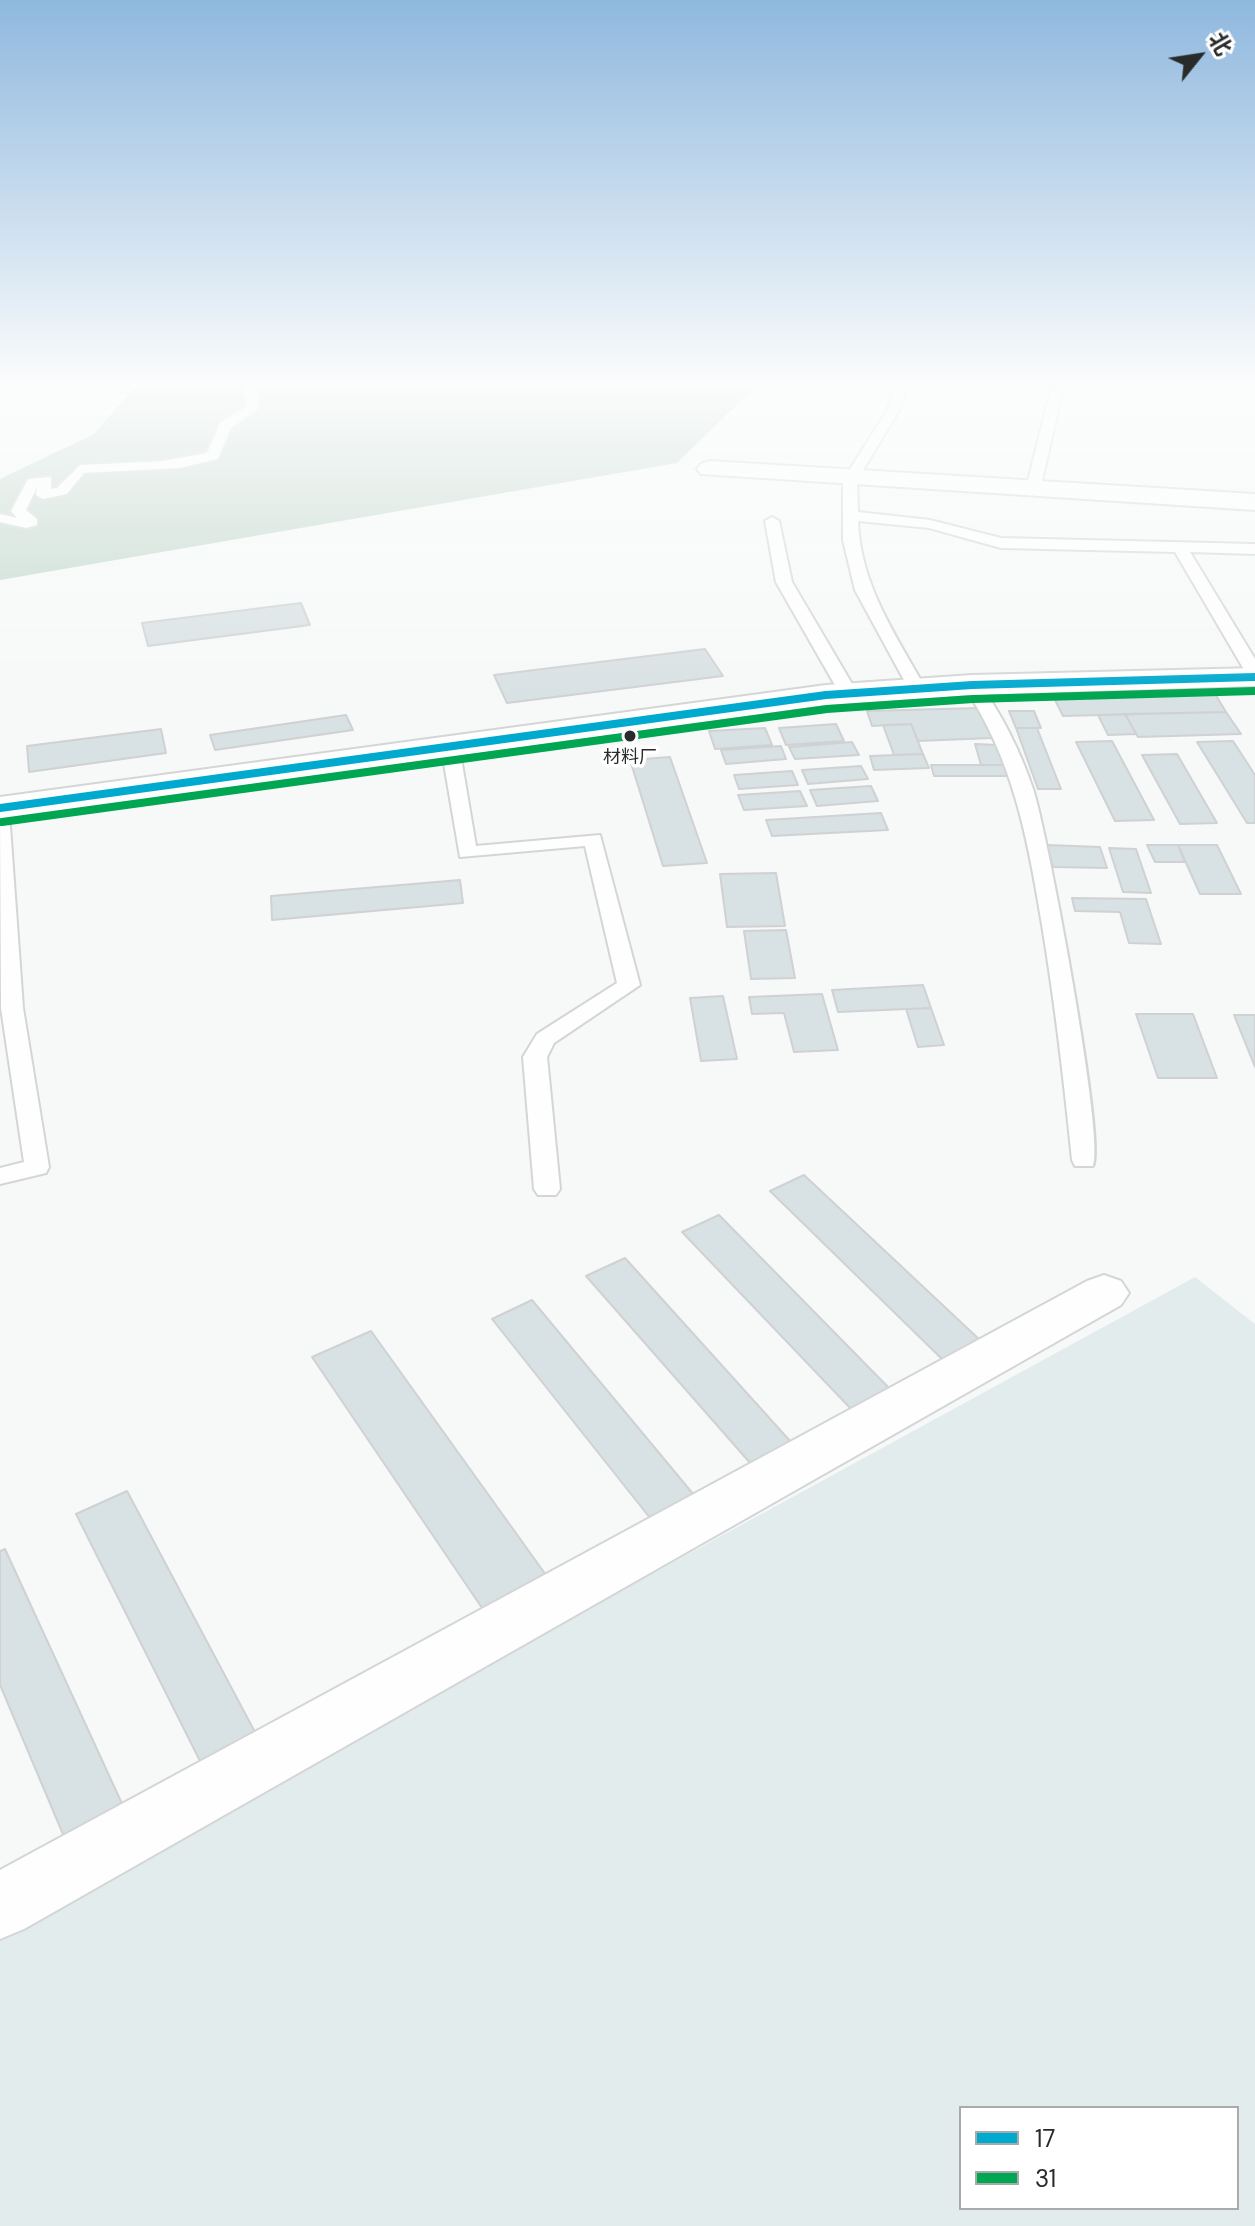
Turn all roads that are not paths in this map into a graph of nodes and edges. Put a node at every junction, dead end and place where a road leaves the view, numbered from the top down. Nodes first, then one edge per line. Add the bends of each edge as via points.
1 (29, 489) edge
2 (44, 489) edge
3 (64, 489) edge
4 (850, 489) edge
5 (1033, 489) edge
6 (1255, 502) edge
7 (851, 516) junction
8 (0, 518) edge
9 (772, 521) dead end
10 (1181, 549) junction
11 (1255, 549) edge
12 (1255, 675) edge
13 (972, 685) junction
14 (917, 689) junction
15 (849, 694) junction
16 (450, 746) junction
17 (0, 808) edge
18 (0, 826) edge
19 (7, 1028) edge
20 (1084, 1160) dead end
21 (0, 1176) edge
22 (547, 1189) dead end
23 (1104, 1293) dead end
24 (0, 1906) edge

1 - 8 lane via 18,511 32,522
2 - 3 lane via 43,495
4 - 7 lane
5 - 6 street
7 - 10 lane via 930,524 1001,543
7 - 14 lane via 863,590
9 - 15 lane via 784,582
10 - 11 lane
10 - 12 lane
12 - 13 street
13 - 14 street
13 - 20 lane via 996,715 1033,816 1070,1022
14 - 15 street
15 - 16 street
16 - 17 street
16 - 22 lane via 467,853 593,839 629,985 545,1039 535,1057
18 - 19 lane
19 - 21 lane via 37,1167
23 - 24 street

